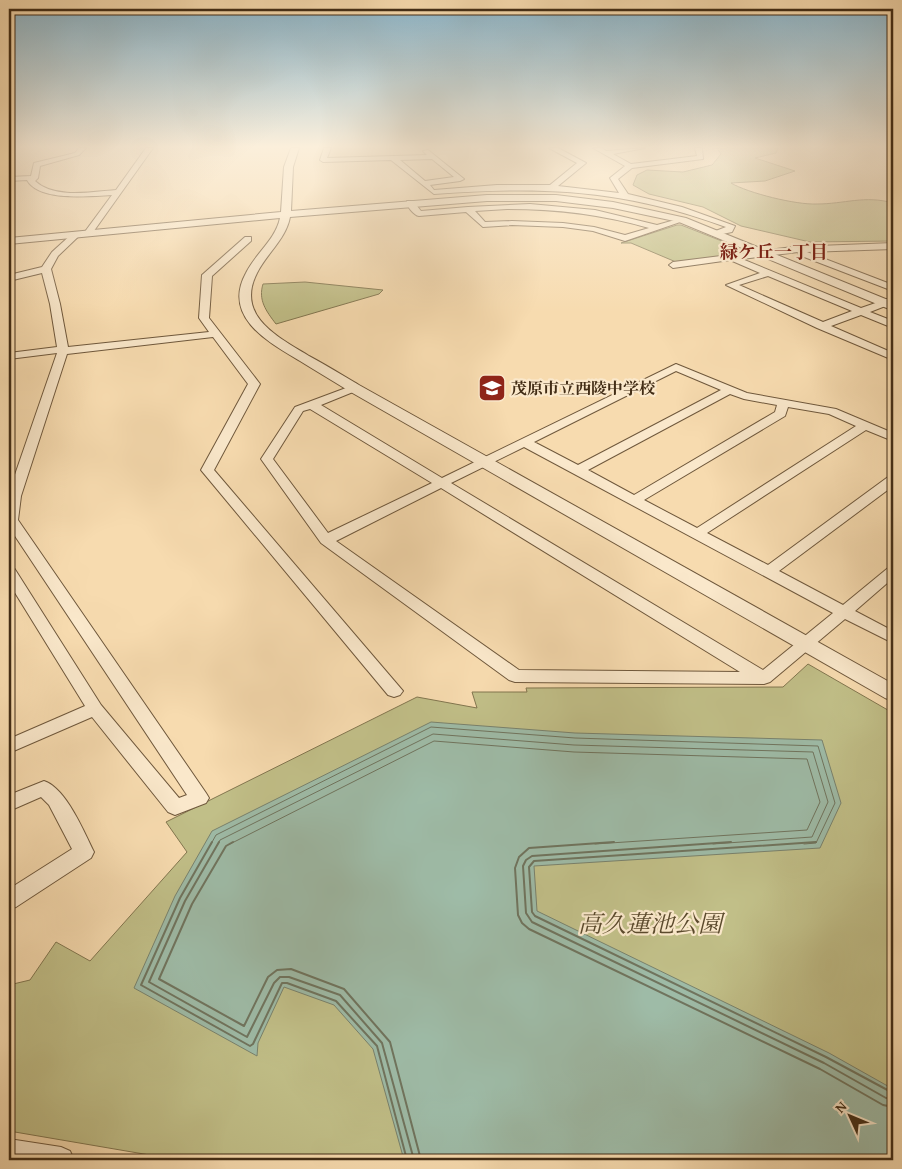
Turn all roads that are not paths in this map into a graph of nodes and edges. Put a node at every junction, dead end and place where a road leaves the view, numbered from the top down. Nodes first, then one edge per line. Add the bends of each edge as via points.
1 (110, 203) edge
2 (286, 203) edge
3 (410, 203) junction
4 (415, 203) edge
5 (593, 203) edge
6 (655, 203) edge
7 (468, 209) junction
8 (285, 214) junction
9 (682, 220) junction
10 (658, 228) junction
11 (83, 234) junction
12 (716, 234) junction
13 (248, 239) dead end
14 (9, 241) edge
15 (893, 246) edge
16 (793, 250) junction
17 (764, 254) junction
18 (731, 257) junction
19 (673, 265) dead end
20 (46, 268) junction
21 (768, 273) junction
22 (9, 278) edge
23 (893, 288) edge
24 (891, 303) edge
25 (861, 312) junction
26 (893, 325) edge
27 (821, 326) junction
28 (216, 334) junction
29 (63, 350) junction
30 (9, 356) edge
31 (893, 357) edge
32 (354, 388) junction
33 (730, 390) junction
34 (783, 402) junction
35 (311, 404) junction
36 (865, 425) junction
37 (893, 437) edge
38 (524, 442) junction
39 (484, 462) junction
40 (578, 470) junction
41 (893, 480) edge
42 (441, 482) junction
43 (635, 500) junction
44 (697, 534) junction
45 (326, 540) junction
46 (9, 571) edge
47 (770, 571) junction
48 (893, 571) edge
49 (843, 612) junction
50 (893, 638) edge
51 (806, 644) junction
52 (764, 678) junction
53 (394, 691) dead end
54 (893, 693) edge
55 (95, 709) junction
56 (9, 746) edge
57 (9, 803) edge
58 (9, 900) edge
59 (9, 1152) edge
60 (60, 1160) edge

1 - 11 street
2 - 8 street
3 - 4 street
3 - 7 street via 419,214
3 - 8 street
5 - 9 street
6 - 12 street via 685,209 731,226 729,230
7 - 10 street via 535,207 593,211
7 - 10 street via 483,224 594,229 625,238
8 - 11 street
8 - 32 street via 282,231 247,278 244,290 247,313 270,338
9 - 10 street
9 - 12 street
11 - 14 street
11 - 20 street via 58,250
12 - 17 street
13 - 28 street via 207,275 204,318
15 - 16 street
16 - 17 street
16 - 23 street
17 - 18 street
17 - 24 street
18 - 19 street
18 - 21 street
20 - 22 street
20 - 29 street
21 - 25 street
21 - 27 street via 731,285
24 - 25 street
25 - 26 street
25 - 27 street
27 - 31 street
28 - 29 street
28 - 53 street via 254,384 207,470
29 - 30 street
29 - 55 street via 14,496 11,520 199,798 175,807
32 - 35 street
32 - 39 street
33 - 34 street via 744,396
33 - 38 street via 676,367
33 - 40 street
34 - 36 street via 832,411
34 - 43 street via 781,414
35 - 42 street
35 - 45 street via 299,409 267,459
36 - 37 street
36 - 44 street
38 - 39 street
38 - 40 street
39 - 42 street
39 - 51 street
40 - 43 street
41 - 47 street
42 - 45 street
42 - 52 street
43 - 44 street
44 - 47 street
45 - 52 street via 515,676
46 - 55 street
47 - 49 street
48 - 49 street
49 - 50 street
49 - 51 street
51 - 52 street
51 - 54 street
55 - 56 street
57 - 58 street via 44,788 56,800 84,852
59 - 60 street

